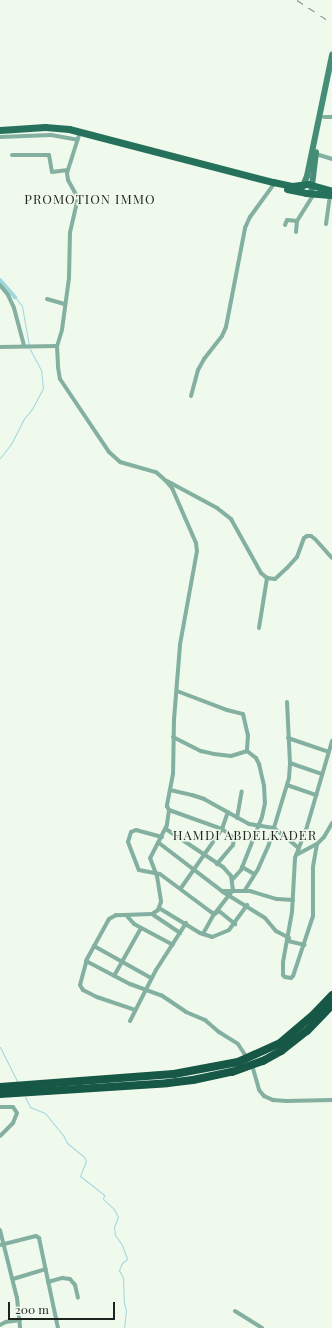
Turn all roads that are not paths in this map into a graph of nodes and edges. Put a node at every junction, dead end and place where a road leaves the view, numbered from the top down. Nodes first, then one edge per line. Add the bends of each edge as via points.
1 (332, 55) edge
2 (332, 76) edge
3 (324, 117) junction
4 (332, 117) edge
5 (0, 130) edge
6 (79, 135) junction
7 (0, 137) edge
8 (316, 154) junction
9 (12, 155) dead end
10 (332, 159) edge
11 (68, 170) junction
12 (304, 184) junction
13 (273, 185) junction
14 (312, 185) junction
15 (301, 192) junction
16 (312, 194) junction
17 (331, 194) edge
18 (297, 220) junction
19 (285, 224) dead end
20 (326, 224) dead end
21 (296, 232) dead end
22 (0, 285) edge
23 (47, 299) dead end
24 (65, 304) junction
25 (24, 345) junction
26 (57, 346) junction
27 (0, 347) edge
28 (191, 396) dead end
29 (165, 480) junction
30 (332, 558) edge
31 (267, 578) junction
32 (260, 628) dead end
33 (177, 691) junction
34 (287, 702) dead end
35 (173, 737) junction
36 (288, 738) junction
37 (332, 741) edge
38 (247, 751) junction
39 (329, 752) junction
40 (290, 764) junction
41 (322, 774) junction
42 (287, 785) junction
43 (170, 790) junction
44 (242, 791) dead end
45 (316, 795) junction
46 (169, 810) junction
47 (228, 812) junction
48 (237, 818) junction
49 (332, 823) edge
50 (260, 826) junction
51 (274, 828) junction
52 (166, 829) junction
53 (222, 829) junction
54 (162, 838) junction
55 (159, 843) junction
56 (317, 844) junction
57 (299, 848) junction
58 (204, 855) junction
59 (296, 855) junction
60 (217, 864) junction
61 (242, 867) junction
62 (194, 870) junction
63 (157, 874) junction
64 (254, 874) junction
65 (232, 880) junction
66 (180, 888) junction
67 (234, 890) junction
68 (245, 890) junction
69 (222, 891) junction
70 (229, 895) junction
71 (293, 900) junction
72 (247, 905) junction
73 (159, 908) junction
74 (215, 913) junction
75 (152, 914) junction
76 (126, 916) junction
77 (186, 923) junction
78 (235, 924) junction
79 (141, 928) junction
80 (180, 933) junction
81 (203, 934) junction
82 (288, 940) junction
83 (173, 945) junction
84 (304, 945) junction
85 (94, 946) junction
86 (86, 961) junction
87 (122, 962) junction
88 (114, 976) junction
89 (152, 978) junction
90 (145, 990) junction
91 (332, 995) edge
92 (332, 1005) edge
93 (134, 1010) junction
94 (130, 1021) dead end
95 (250, 1062) junction
96 (0, 1087) edge
97 (0, 1094) edge
98 (332, 1100) edge
99 (0, 1107) edge
100 (0, 1136) edge
101 (0, 1230) edge
102 (2, 1244) edge
103 (46, 1270) junction
104 (13, 1279) junction
105 (48, 1282) junction
106 (78, 1298) dead end
107 (235, 1311) dead end
108 (20, 1320) junction
109 (0, 1325) edge
110 (20, 1328) edge
111 (58, 1328) edge
112 (262, 1328) edge

1 - 12 main road
2 - 3 main road
3 - 4 street
3 - 8 main road
5 - 6 main road via 38,128
6 - 7 street
6 - 11 street
6 - 12 main road via 273,182 292,186
6 - 13 main road
8 - 10 street
8 - 14 main road
9 - 11 street via 49,154 52,172
11 - 24 street via 68,180 77,196 77,202 70,233 69,278
12 - 14 main road
12 - 15 main road
13 - 15 main road
13 - 28 street via 245,228 226,326 222,336 201,364
14 - 16 main road
14 - 17 main road
15 - 16 main road
16 - 17 main road
16 - 18 street
17 - 20 street
18 - 19 street via 287,220
18 - 21 street
22 - 25 street via 14,308
23 - 24 street
24 - 26 street
25 - 26 street
25 - 27 street
26 - 29 street via 60,379 108,452 120,462 156,472
29 - 31 street via 217,508 231,519 260,573
29 - 33 street via 172,488 196,543 197,551 180,645
30 - 31 street via 315,539 307,536 297,557 287,568 274,579
31 - 32 street
33 - 35 street
33 - 38 street via 243,714 248,735
34 - 36 street
35 - 38 street via 201,751 214,754 231,756
35 - 43 street via 173,774
36 - 39 street
36 - 40 street
37 - 39 street
38 - 50 street via 256,758 264,786 265,803
39 - 41 street
40 - 41 street
40 - 42 street
41 - 45 street
42 - 45 street
42 - 51 street
43 - 46 street via 167,806
43 - 47 street via 192,794
44 - 48 street
45 - 57 street
46 - 52 street
46 - 53 street
47 - 48 street
47 - 53 street
48 - 50 street
49 - 56 street via 324,838
50 - 51 street
50 - 61 street
51 - 57 street
51 - 64 street
52 - 54 street
52 - 58 street
53 - 58 street
53 - 60 street via 234,838 235,842
54 - 55 street
54 - 63 street via 134,830 128,840 139,870
55 - 62 street
55 - 63 street via 150,858
56 - 59 street
56 - 84 street via 314,912
57 - 59 street
58 - 60 street
58 - 62 street
59 - 71 street via 293,869
60 - 65 street via 229,872
61 - 64 street
61 - 65 street via 238,876
62 - 66 street
62 - 69 street
63 - 66 street
63 - 73 street via 161,902
64 - 68 street
65 - 67 street
66 - 74 street
67 - 68 street
67 - 69 street
67 - 70 street
68 - 71 street via 277,899
69 - 70 street
70 - 72 street
70 - 74 street
71 - 82 street
72 - 78 street
72 - 82 street
73 - 75 street
73 - 77 street
74 - 78 street via 219,911
74 - 81 street
75 - 76 street
75 - 80 street
76 - 79 street
76 - 85 street via 114,916 109,919
77 - 80 street
77 - 81 street
78 - 81 street via 217,936
79 - 83 street
79 - 87 street
80 - 83 street
82 - 84 street
82 - 84 street via 283,962 285,978 293,976
83 - 89 street
85 - 86 street
85 - 87 street
86 - 88 street
86 - 93 street via 81,988 97,997
87 - 88 street
87 - 89 street
88 - 90 street
89 - 90 street
90 - 93 street
90 - 95 street via 161,995 186,1012 205,1020 238,1044
91 - 95 highway via 313,1016 280,1043
92 - 95 highway via 307,1031 281,1051
93 - 94 street
95 - 96 highway via 180,1074
95 - 97 highway via 232,1072 193,1080
95 - 98 street via 259,1090 272,1100
99 - 100 street via 13,1107 17,1113 13,1122
101 - 102 street
102 - 103 street via 38,1237
102 - 104 street
103 - 104 street
103 - 105 street
104 - 108 street
105 - 106 street via 70,1278 75,1285
105 - 111 street
107 - 112 street
108 - 109 street
108 - 110 street

